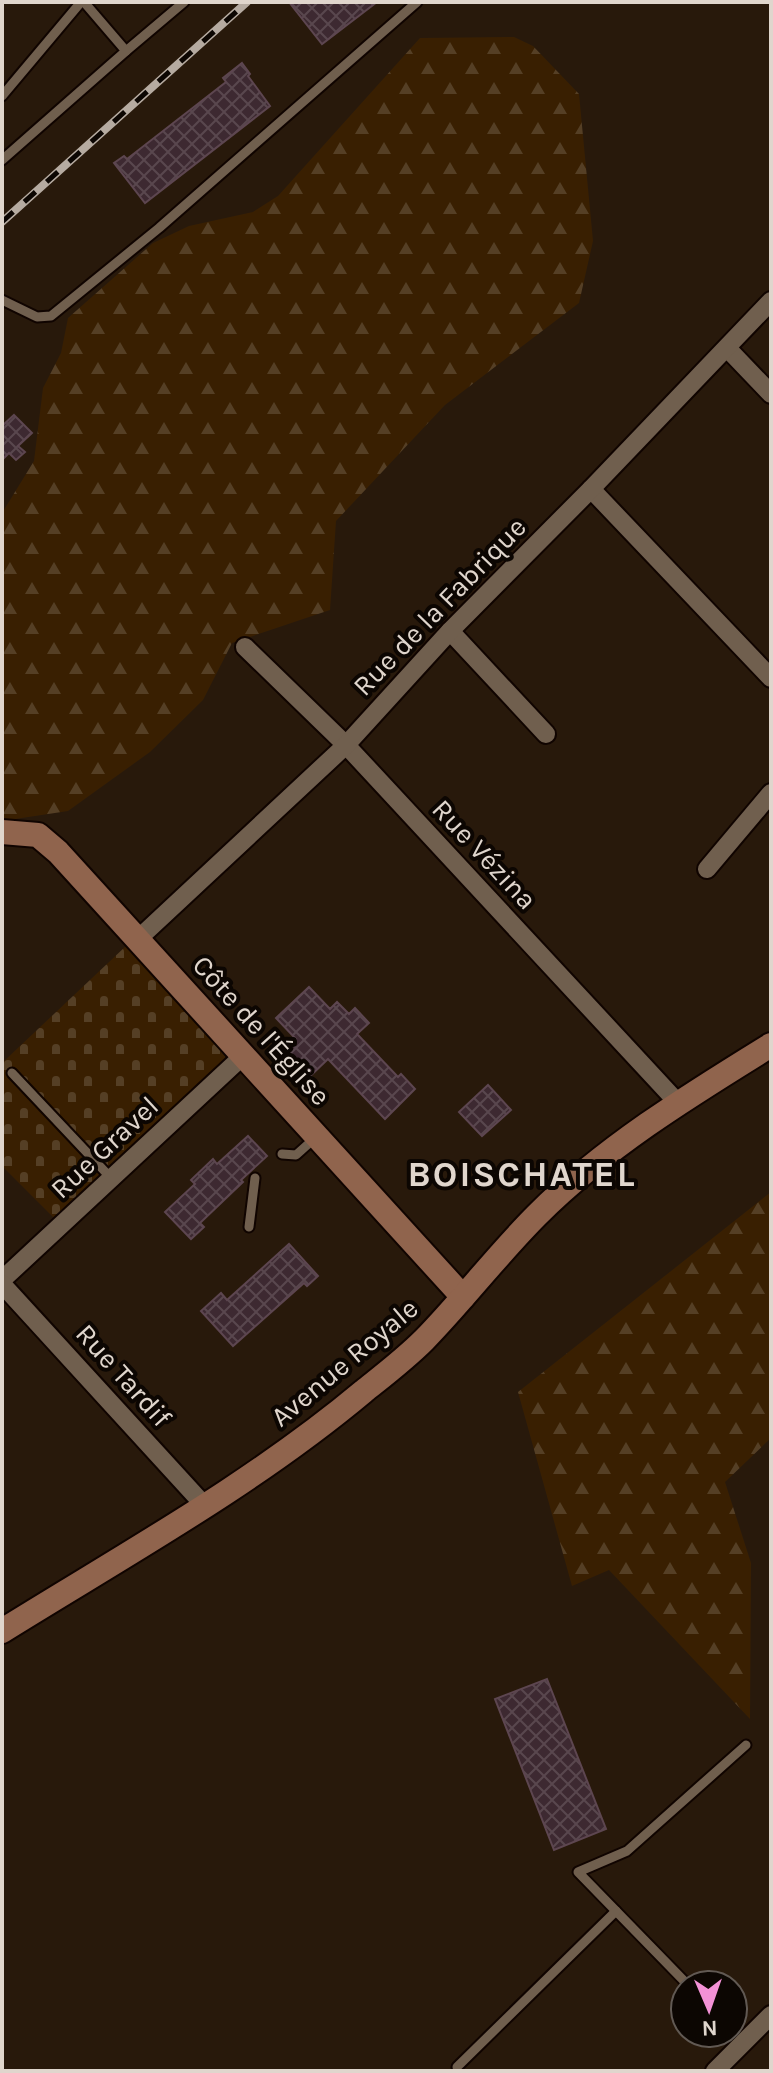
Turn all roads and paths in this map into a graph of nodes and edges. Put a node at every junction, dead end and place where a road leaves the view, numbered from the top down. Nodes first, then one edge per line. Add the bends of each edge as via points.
1 (82, 2) edge
2 (184, 2) edge
3 (417, 2) edge
4 (126, 51) junction
5 (2, 96) edge
6 (2, 160) edge
7 (2, 300) edge
8 (771, 301) edge
9 (727, 348) junction
10 (771, 394) edge
11 (591, 489) junction
12 (450, 631) junction
13 (245, 647) dead end
14 (771, 678) edge
15 (546, 734) dead end
16 (346, 745) junction
17 (771, 793) edge
18 (2, 832) edge
19 (707, 869) dead end
20 (138, 939) junction
21 (771, 1045) edge
22 (244, 1055) junction
23 (12, 1073) dead end
24 (679, 1104) junction
25 (318, 1136) junction
26 (282, 1154) dead end
27 (111, 1178) junction
28 (255, 1178) dead end
29 (249, 1227) dead end
30 (2, 1282) edge
31 (463, 1297) junction
32 (204, 1505) junction
33 (2, 1631) edge
34 (746, 1745) dead end
35 (616, 1911) junction
36 (672, 1969) edge
37 (771, 2015) edge
38 (749, 2030) edge
39 (731, 2049) edge
40 (457, 2067) dead end
41 (715, 2071) edge

1 - 4 lane
1 - 5 lane
2 - 4 lane
3 - 7 lane via 51,316 37,317
4 - 6 lane
8 - 9 street, Rue de la Fabrique
9 - 10 street
9 - 11 street, Rue de la Fabrique
11 - 12 street, Rue de la Fabrique
11 - 14 street
12 - 15 street
12 - 16 street, Rue de la Fabrique
13 - 16 street, Rue Vézina
16 - 20 street, Rue de la Fabrique
16 - 24 street, Rue Vézina
17 - 19 street
18 - 20 main road, Côte de l'Église via 38,835
20 - 22 main road, Côte de l'Église
21 - 24 main road, Avenue Royale
22 - 25 main road, Côte de l'Église
22 - 27 street, Rue Gravel
23 - 27 lane
24 - 31 main road, Avenue Royale via 579,1177
25 - 26 lane via 296,1155
25 - 31 main road, Côte de l'Église
27 - 30 street, Rue Gravel
28 - 29 lane
30 - 32 street, Rue Tardif
31 - 32 main road, Avenue Royale via 423,1341 361,1394
32 - 33 main road, Avenue Royale
34 - 35 lane via 627,1851 578,1872
35 - 36 lane
35 - 40 lane
37 - 38 street
39 - 41 street

